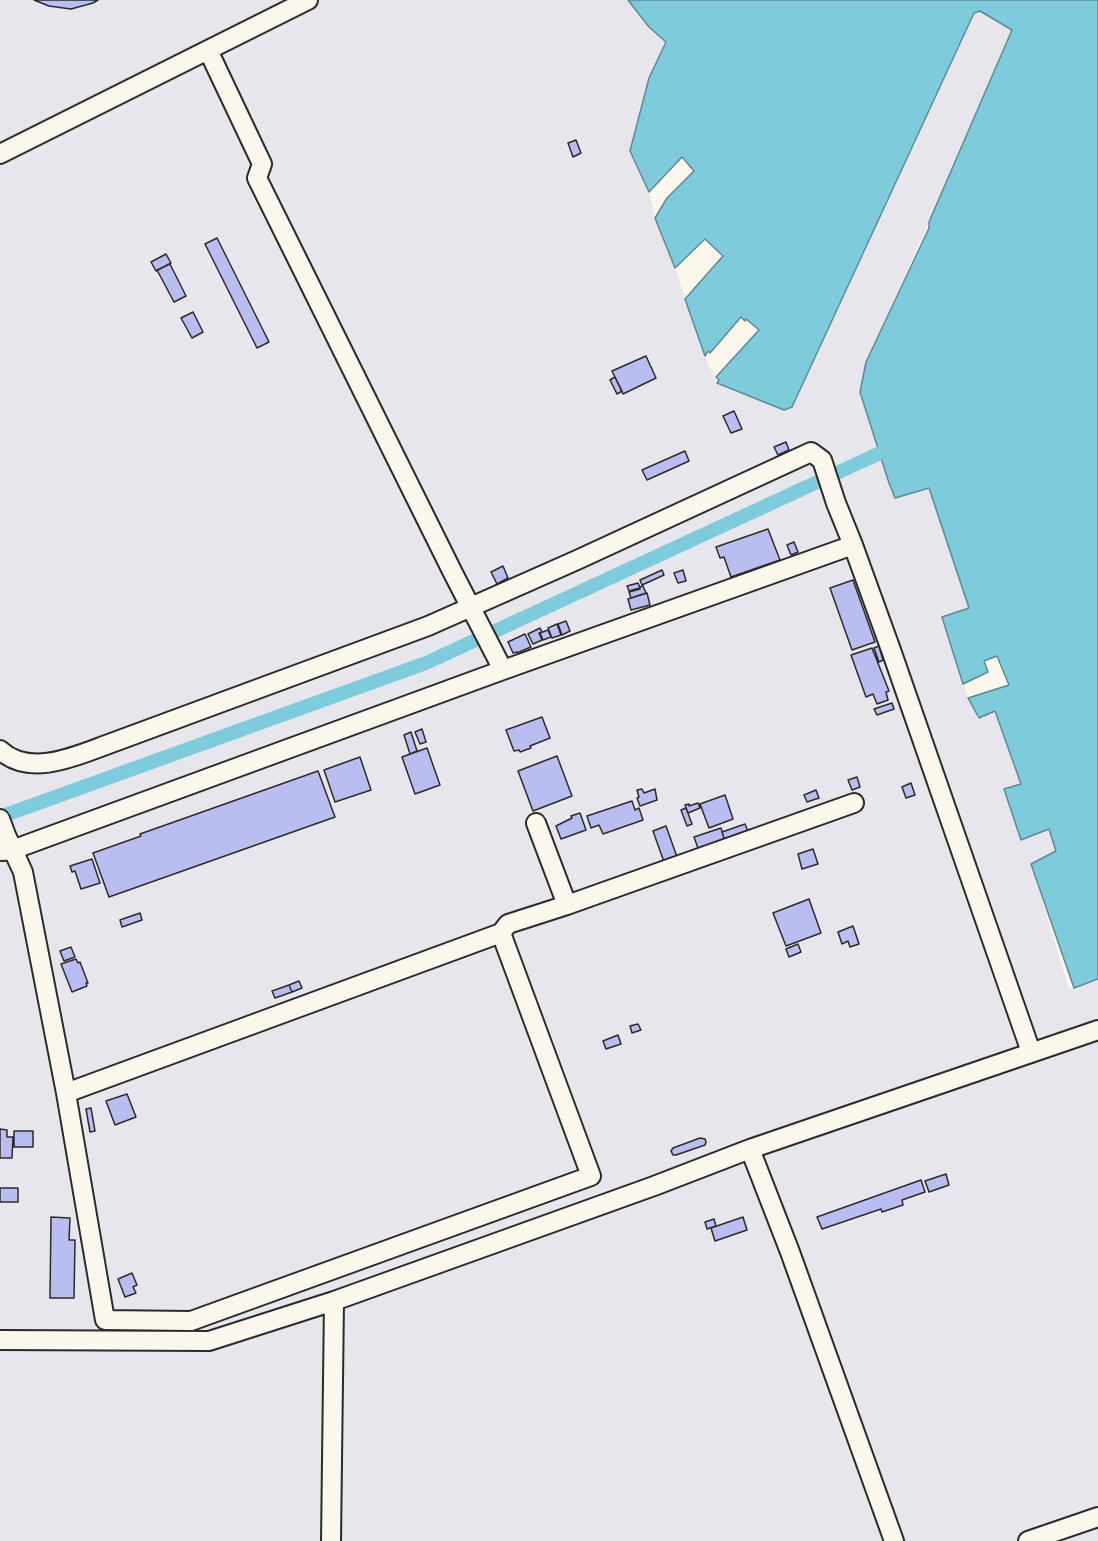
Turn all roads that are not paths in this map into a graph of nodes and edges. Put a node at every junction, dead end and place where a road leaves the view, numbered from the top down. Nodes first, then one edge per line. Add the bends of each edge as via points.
1 (308, 0) edge
2 (208, 50) junction
3 (0, 154) edge
4 (853, 545) junction
5 (474, 613) junction
6 (502, 668) junction
7 (0, 750) edge
8 (854, 803) dead end
9 (536, 823) dead end
10 (4, 839) edge
11 (567, 905) junction
12 (501, 933) junction
13 (1098, 1030) edge
14 (1031, 1052) junction
15 (66, 1093) junction
16 (750, 1149) junction
17 (334, 1301) junction
18 (0, 1340) edge
19 (1098, 1517) edge
20 (331, 1541) edge
21 (894, 1541) edge
22 (1028, 1541) edge

1 - 2 lane
2 - 3 lane
2 - 5 lane via 262,164 257,178
4 - 5 lane via 822,460 811,452 577,560
4 - 6 lane
4 - 14 lane
5 - 6 lane
5 - 7 lane via 428,626 65,760 15,760
6 - 10 lane
8 - 11 lane
9 - 11 lane
10 - 15 lane via 23,872
11 - 12 lane via 508,924
12 - 15 lane
12 - 15 lane via 591,1176 191,1321 105,1320
13 - 14 lane
14 - 16 lane
16 - 17 lane
16 - 21 lane
17 - 18 lane via 209,1341
17 - 20 lane
19 - 22 lane

